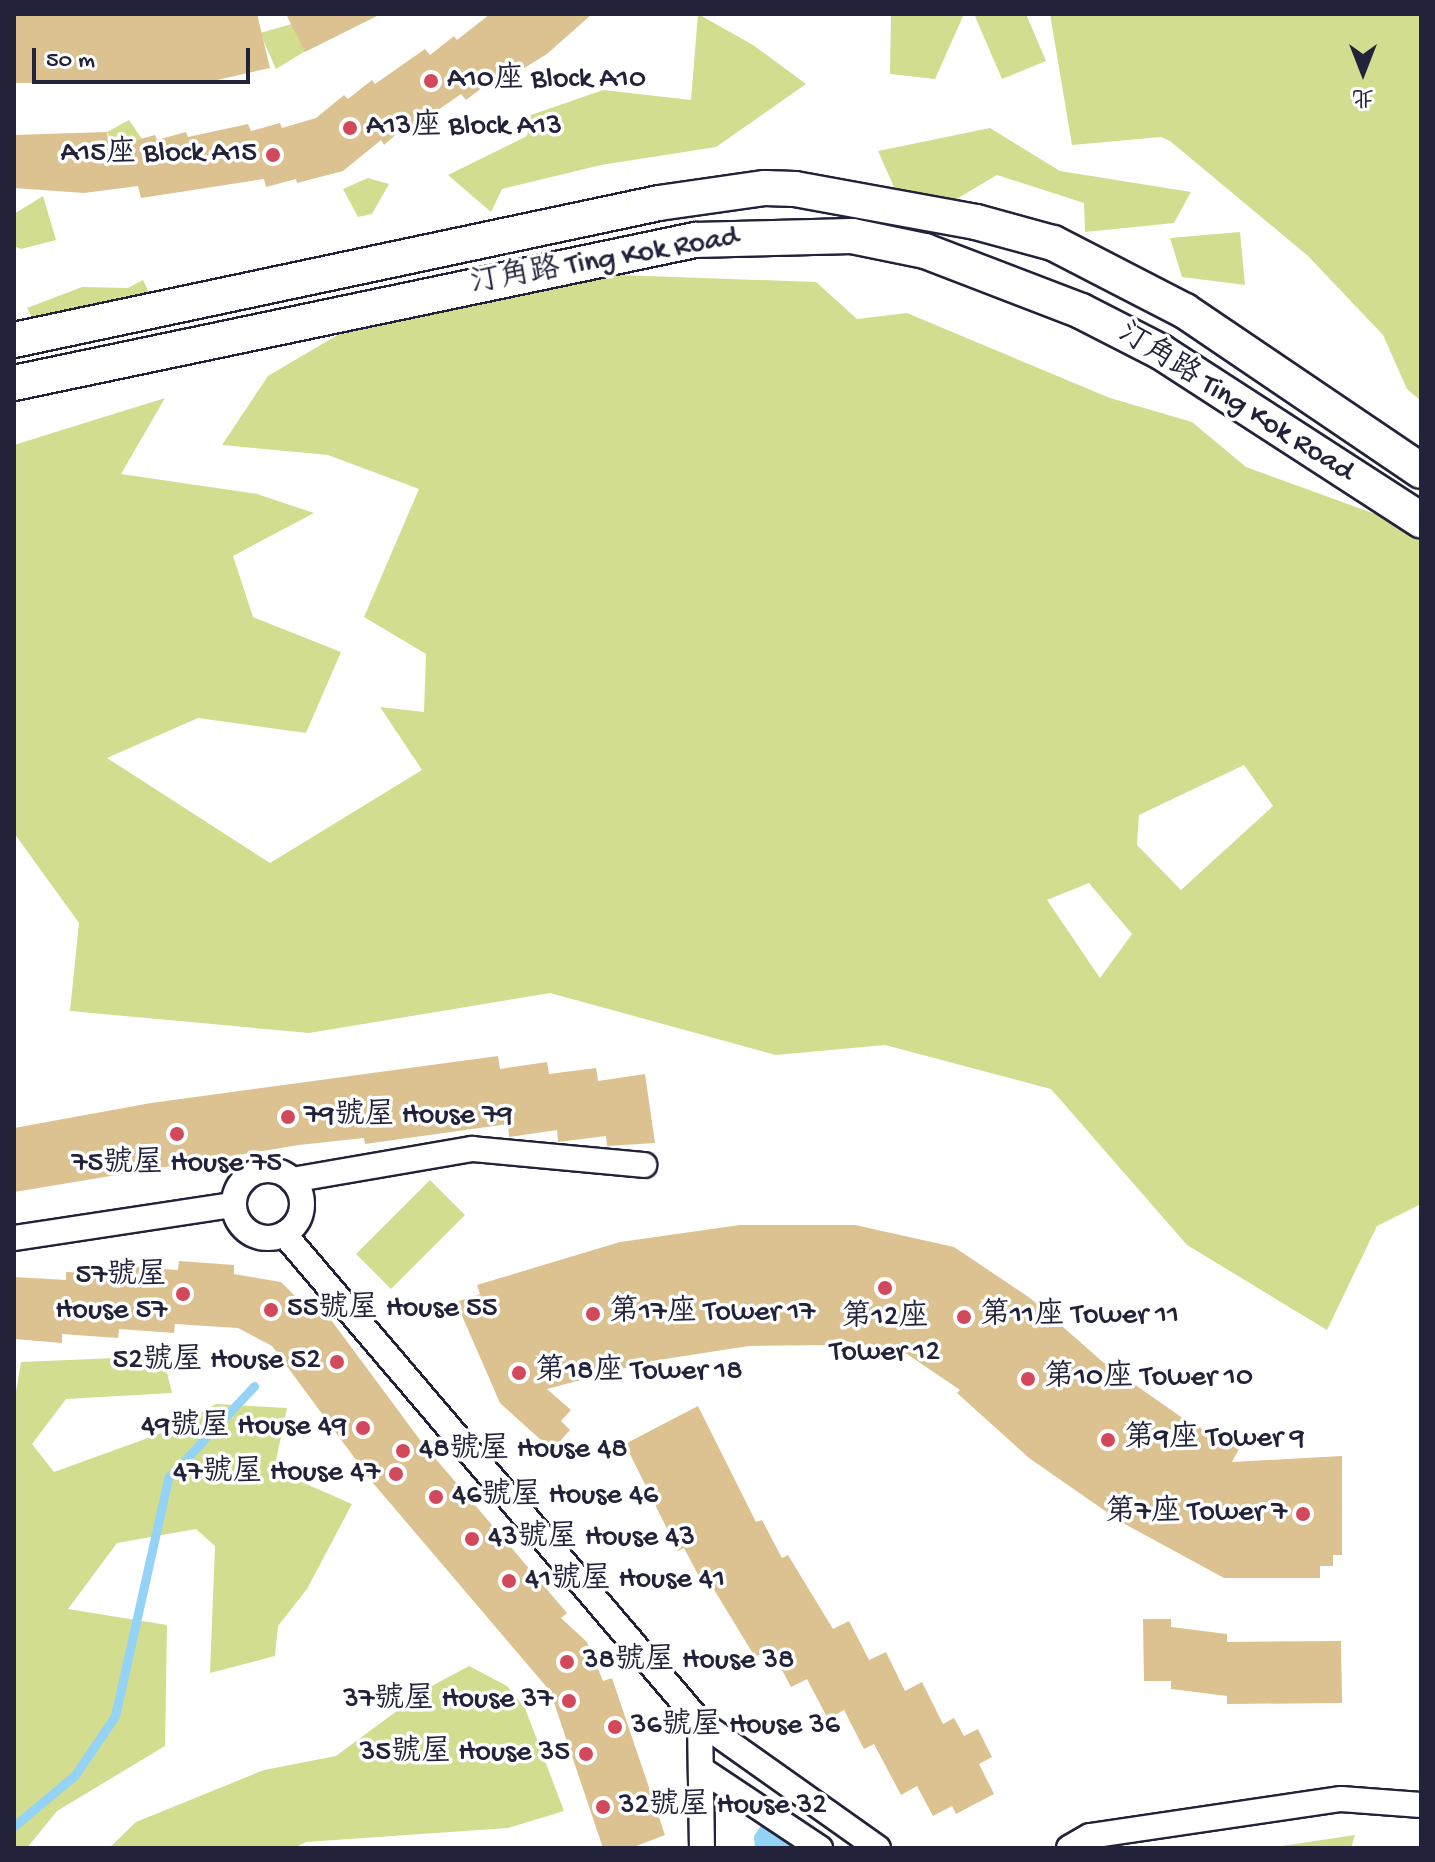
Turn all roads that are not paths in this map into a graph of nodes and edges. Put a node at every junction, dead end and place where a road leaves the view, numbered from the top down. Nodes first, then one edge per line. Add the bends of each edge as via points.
1 (14, 340) edge
2 (14, 383) edge
3 (1421, 471) edge
4 (1421, 520) edge
5 (644, 1165) dead end
6 (292, 1180) junction
7 (233, 1205) junction
8 (284, 1234) junction
9 (14, 1238) edge
10 (700, 1722) junction
11 (701, 1769) junction
12 (1421, 1805) edge
13 (1180, 1823) junction
14 (702, 1848) edge
15 (820, 1848) edge
16 (878, 1848) edge
17 (1069, 1848) edge
18 (1151, 1848) edge

1 - 3 main road, 汀角路 Ting Kok Road via 659,203 712,193 795,189 976,222 1053,243 1185,311
2 - 4 main road, 汀角路 Ting Kok Road via 681,242 852,236 925,251 1081,311 1161,352
5 - 6 street via 472,1149
6 - 7 street via 272,1170 249,1175
6 - 8 street via 302,1209
7 - 8 street via 241,1227 250,1234
7 - 9 street
8 - 10 street
10 - 11 street
10 - 16 street
11 - 14 street
11 - 15 street
12 - 13 street via 1341,1799
13 - 17 street via 1090,1836
13 - 18 street

